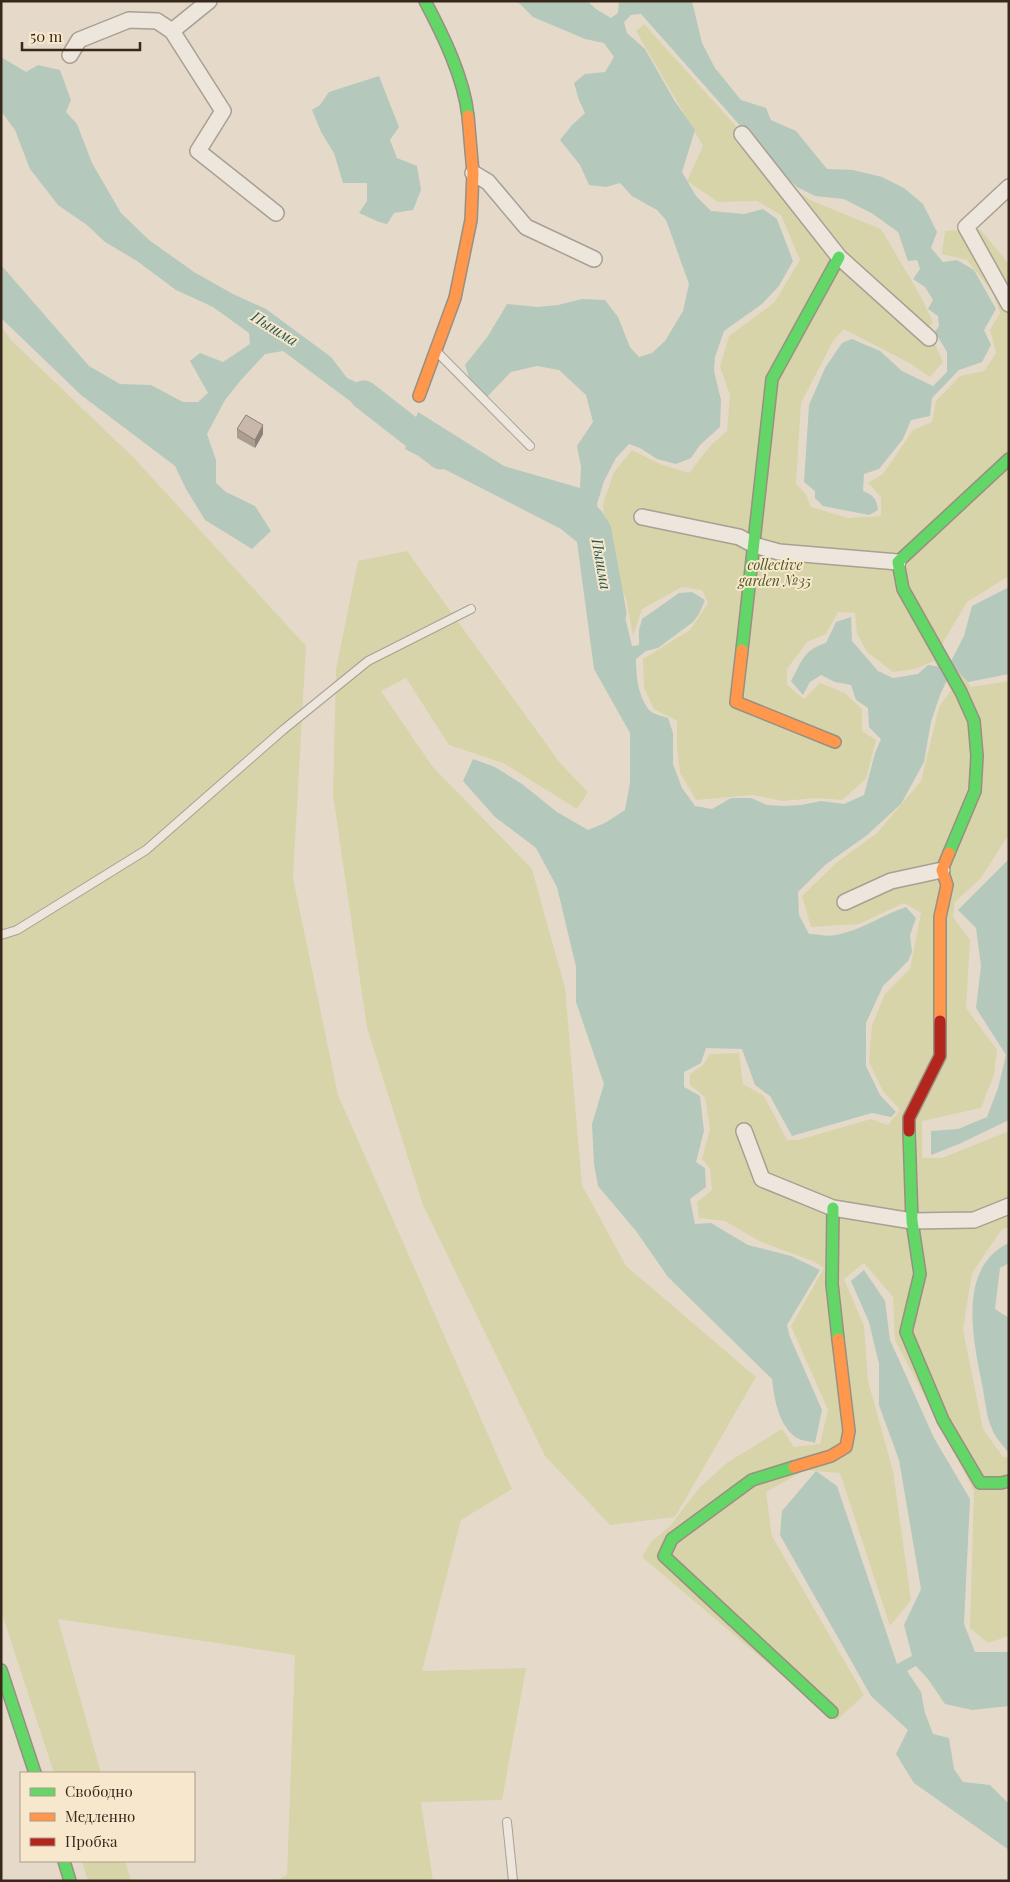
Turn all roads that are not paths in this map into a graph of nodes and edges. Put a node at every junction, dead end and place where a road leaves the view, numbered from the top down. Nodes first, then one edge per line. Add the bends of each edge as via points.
1 (209, 1) edge
2 (425, 1) edge
3 (172, 31) junction
4 (70, 55) dead end
5 (742, 134) dead end
6 (473, 173) junction
7 (1009, 186) edge
8 (276, 213) dead end
9 (838, 257) junction
10 (594, 260) dead end
11 (1009, 304) edge
12 (929, 338) dead end
13 (437, 352) junction
14 (419, 396) dead end
15 (530, 446) dead end
16 (1009, 459) edge
17 (642, 517) dead end
18 (754, 545) junction
19 (898, 562) junction
20 (471, 609) dead end
21 (835, 742) dead end
22 (942, 870) junction
23 (845, 902) dead end
24 (1, 934) edge
25 (744, 1131) dead end
26 (1009, 1206) edge
27 (833, 1208) junction
28 (912, 1221) junction
29 (1009, 1481) edge
30 (1, 1670) edge
31 (832, 1712) dead end
32 (35, 1772) edge
33 (507, 1822) dead end
34 (64, 1862) edge
35 (70, 1881) edge
36 (514, 1881) edge

1 - 3 street
2 - 6 street via 438,24 466,96
3 - 4 street via 157,21 129,20 79,40
3 - 8 street via 224,111 198,151
5 - 9 street
6 - 10 street via 488,182 526,227
6 - 13 street via 471,220 457,288
7 - 11 street via 966,228
9 - 12 street
9 - 18 street via 772,379
13 - 14 street
13 - 15 lane
16 - 19 street
17 - 18 street via 739,537
18 - 19 street via 779,552
18 - 21 street via 736,702
19 - 22 street via 902,590 962,692 974,722 977,756 975,791
20 - 24 lane via 368,662 283,730 146,850 17,930
22 - 23 street via 891,881
22 - 28 street via 947,885 940,917 940,1056 909,1118
25 - 27 street via 762,1179
26 - 28 street via 974,1220
27 - 28 street
27 - 31 street via 832,1284 849,1431 846,1447 831,1456 752,1480 672,1539 664,1556
28 - 29 street via 920,1274 906,1332 943,1420 980,1483
30 - 32 street
33 - 36 lane
34 - 35 street

